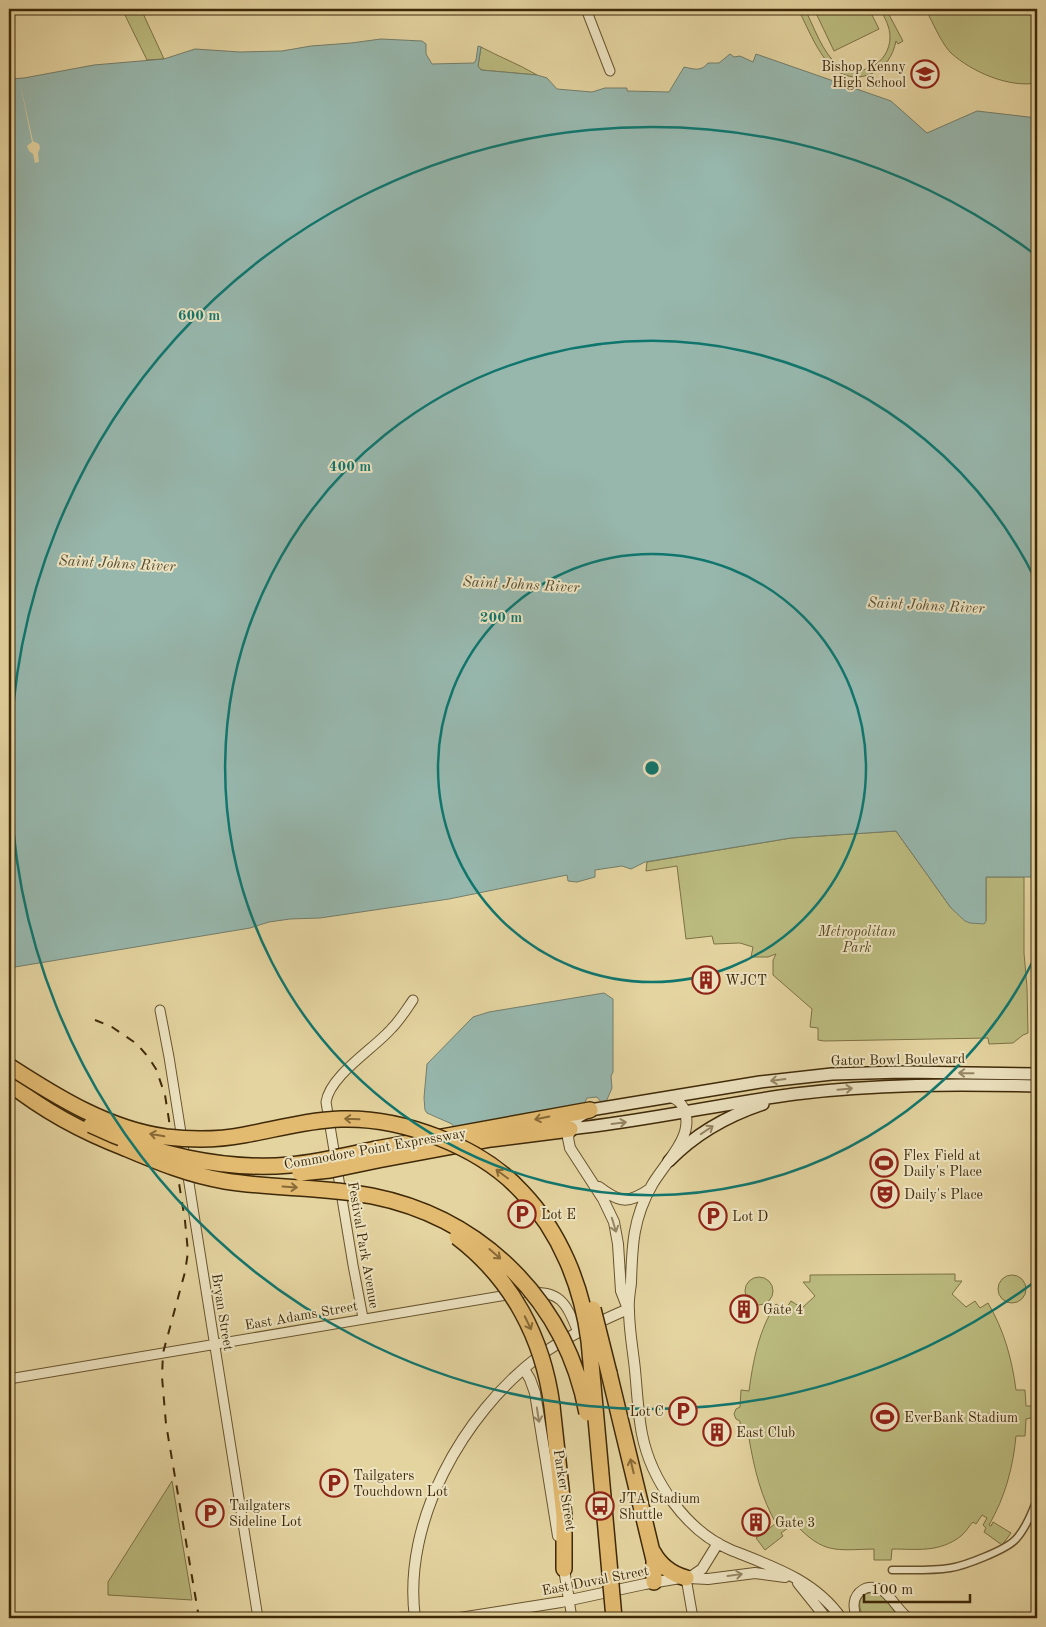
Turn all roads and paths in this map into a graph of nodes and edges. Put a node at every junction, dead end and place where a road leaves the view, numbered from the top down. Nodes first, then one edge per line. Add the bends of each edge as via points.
1 (586, 9) edge
2 (610, 71) dead end
3 (413, 1000) dead end
4 (160, 1010) dead end
5 (9, 1066) edge
6 (9, 1070) edge
7 (1037, 1074) edge
8 (760, 1082) joint
9 (9, 1083) edge
10 (1037, 1086) edge
11 (797, 1094) junction
12 (670, 1096) junction
13 (590, 1110) junction
14 (685, 1113) junction
15 (570, 1129) junction
16 (125, 1148) junction
17 (377, 1155) junction
18 (669, 1161) junction
19 (592, 1182) junction
20 (650, 1189) junction
21 (520, 1190) junction
22 (373, 1196) junction
23 (628, 1309) junction
24 (363, 1318) junction
25 (578, 1332) junction
26 (215, 1344) junction
27 (524, 1369) junction
28 (9, 1378) edge
29 (1037, 1499) edge
30 (718, 1543) junction
31 (650, 1545) junction
32 (564, 1569) junction
33 (892, 1570) dead end
34 (686, 1578) junction
35 (796, 1580) junction
36 (654, 1582) junction
37 (569, 1600) junction
38 (258, 1618) edge
39 (415, 1618) edge
40 (460, 1618) edge
41 (572, 1618) edge
42 (606, 1618) edge
43 (614, 1618) edge
44 (693, 1618) edge
45 (826, 1618) edge
46 (841, 1618) edge
47 (857, 1618) edge
48 (909, 1618) edge

1 - 2 street
3 - 24 street, Festival Park Avenue via 392,1029 354,1062 327,1097 326,1107
4 - 26 street, Bryan Street
21 -> 5 highway, bridge via 492,1167 460,1148 398,1125 333,1120 222,1138 166,1137 105,1120 48,1091
6 - 17 highway, Commodore Point Expressway, bridge via 42,1097 85,1122 129,1141 177,1155 230,1164 276,1166
7 -> 8 main road, Gator Bowl Boulevard via 870,1072
8 - 12 main road, Commodore Point Expressway
9 - 16 highway via 64,1120
11 -> 10 main road, Gator Bowl Boulevard via 914,1085
11 - 14 main road, Commodore Point Expressway
18 -> 11 main road via 695,1138 724,1120
12 - 13 main road, Commodore Point Expressway
12 - 14 street via 680,1102
13 - 15 main road via 578,1117
13 -> 17 highway, Commodore Point Expressway
15 -> 14 main road, Commodore Point Expressway
14 - 18 street via 686,1130
15 - 17 highway, Commodore Point Expressway
15 - 19 street via 570,1148
16 - 17 highway, Commodore Point Expressway, bridge via 176,1164 246,1174 316,1172
16 -> 22 highway, bridge via 175,1169 209,1178
18 - 20 street
19 - 20 street via 610,1196 622,1200 634,1199
19 -> 23 street via 616,1228 621,1291
20 - 23 street via 632,1240
31 -> 21 highway, bridge via 590,1296 578,1262 550,1218
21 - 43 highway, bridge via 539,1212 561,1248 584,1308
22 -> 32 highway, bridge via 408,1208 442,1226 470,1248 512,1295 533,1332 546,1371 552,1406 564,1516
22 -> 42 highway, bridge via 423,1210 477,1240 522,1280 556,1328 574,1365 588,1418
23 - 25 street
23 - 30 street via 642,1434 652,1466 664,1489 682,1512
24 - 25 street, East Adams Street via 515,1293 544,1292 558,1297 565,1304
24 - 26 street, East Adams Street
25 - 27 street
26 - 28 street, East Adams Street
26 - 38 street, Bryan Street
27 -> 32 street, Parker Street via 535,1393
27 - 39 street via 482,1412 444,1473 428,1512 415,1561 412,1587
29 - 33 street via 1015,1540 1000,1550 949,1569
30 - 34 street, East Duval Street via 702,1570
30 - 35 street via 773,1566
31 - 34 highway via 665,1567
31 - 36 highway via 655,1566
32 - 37 street, Parker Street
34 -> 35 street via 759,1573
34 - 36 street, East Duval Street
34 - 44 street
35 - 45 street
35 - 46 street via 821,1594
36 - 37 street, East Duval Street
37 - 40 street, East Duval Street
37 - 41 street, Parker Street
47 - 48 street via 856,1596 875,1587 885,1592

